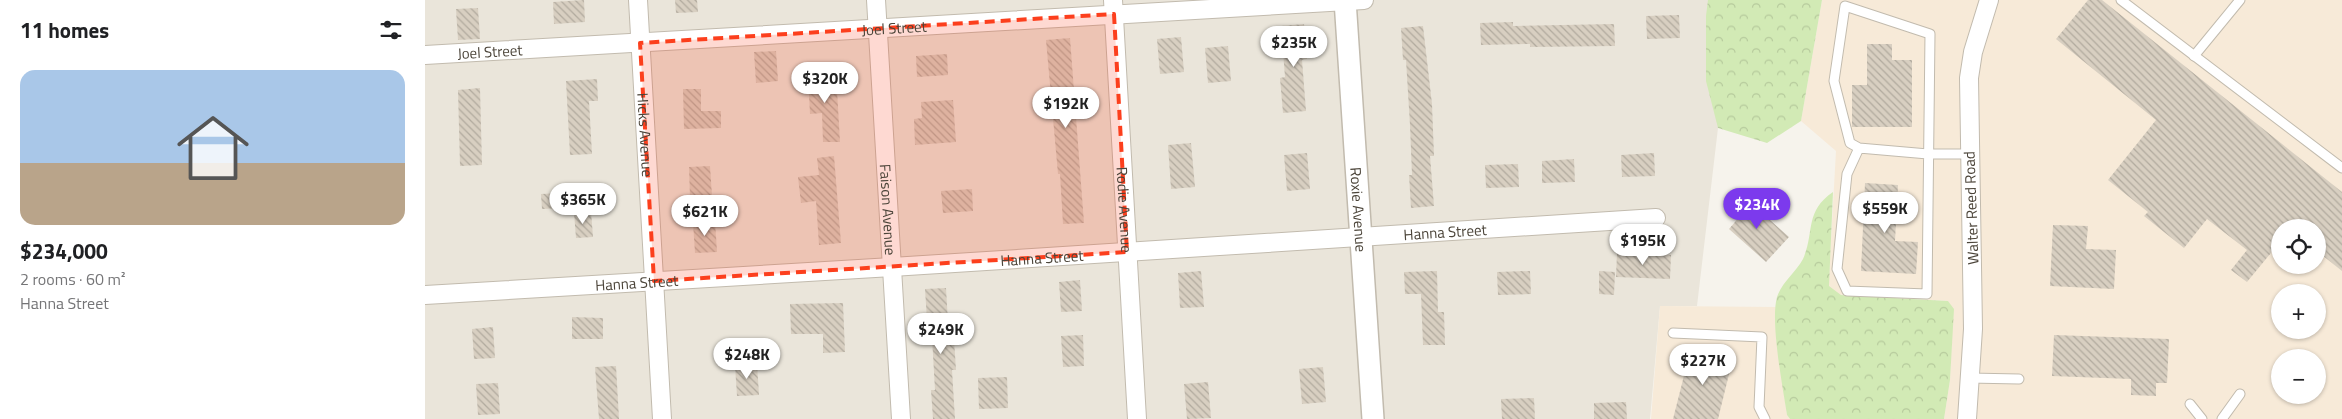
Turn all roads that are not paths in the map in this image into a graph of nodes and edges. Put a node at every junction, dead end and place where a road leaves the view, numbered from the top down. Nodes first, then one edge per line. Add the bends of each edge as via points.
1 (637, 0) edge
2 (876, 0) edge
3 (1351, 0) edge
4 (1989, 0) edge
5 (2121, 0) edge
6 (2240, 0) edge
7 (1114, 7) edge
8 (878, 28) junction
9 (640, 43) junction
10 (425, 55) edge
11 (2194, 56) junction
12 (1859, 148) junction
13 (1928, 154) junction
14 (1969, 154) junction
15 (2342, 168) edge
16 (1656, 218) dead end
17 (1362, 237) junction
18 (1127, 252) junction
19 (892, 267) junction
20 (654, 281) junction
21 (425, 295) edge
22 (1673, 333) dead end
23 (1969, 378) junction
24 (2019, 379) dead end
25 (2240, 394) dead end
26 (2190, 404) dead end
27 (662, 419) edge
28 (901, 419) edge
29 (1137, 419) edge
30 (1373, 419) edge
31 (1765, 419) edge
32 (1967, 419) edge
33 (2202, 419) edge
34 (2222, 419) edge

1 - 9 street, Hicks Avenue
2 - 8 street, Faison Avenue
3 - 7 street, Joel Street
3 - 17 street, Roxie Avenue
4 - 14 street, Walter Reed Road via 1973,52 1969,78
5 - 11 lane
6 - 11 lane
7 - 8 street, Joel Street
7 - 18 street, Rodie Avenue
8 - 9 street, Joel Street
8 - 19 street, Faison Avenue
9 - 10 street, Joel Street
9 - 20 street, Hicks Avenue
11 - 15 lane
12 - 13 lane
12 - 13 lane via 1847,138 1834,81 1845,6 1930,34
12 - 13 lane via 1847,174 1837,269 1847,291 1927,294
13 - 14 lane
14 - 23 street, Walter Reed Road via 1973,278
16 - 17 street, Hanna Street
17 - 18 street, Hanna Street
17 - 30 street, Roxie Avenue
18 - 19 street, Hanna Street
18 - 29 street, Rodie Avenue
19 - 20 street, Hanna Street
19 - 28 street, Faison Avenue
20 - 21 street, Hanna Street
20 - 27 street, Hicks Avenue
22 - 31 lane via 1761,337 1759,407
23 - 24 lane
23 - 32 street, Walter Reed Road
25 - 34 lane
26 - 33 lane

